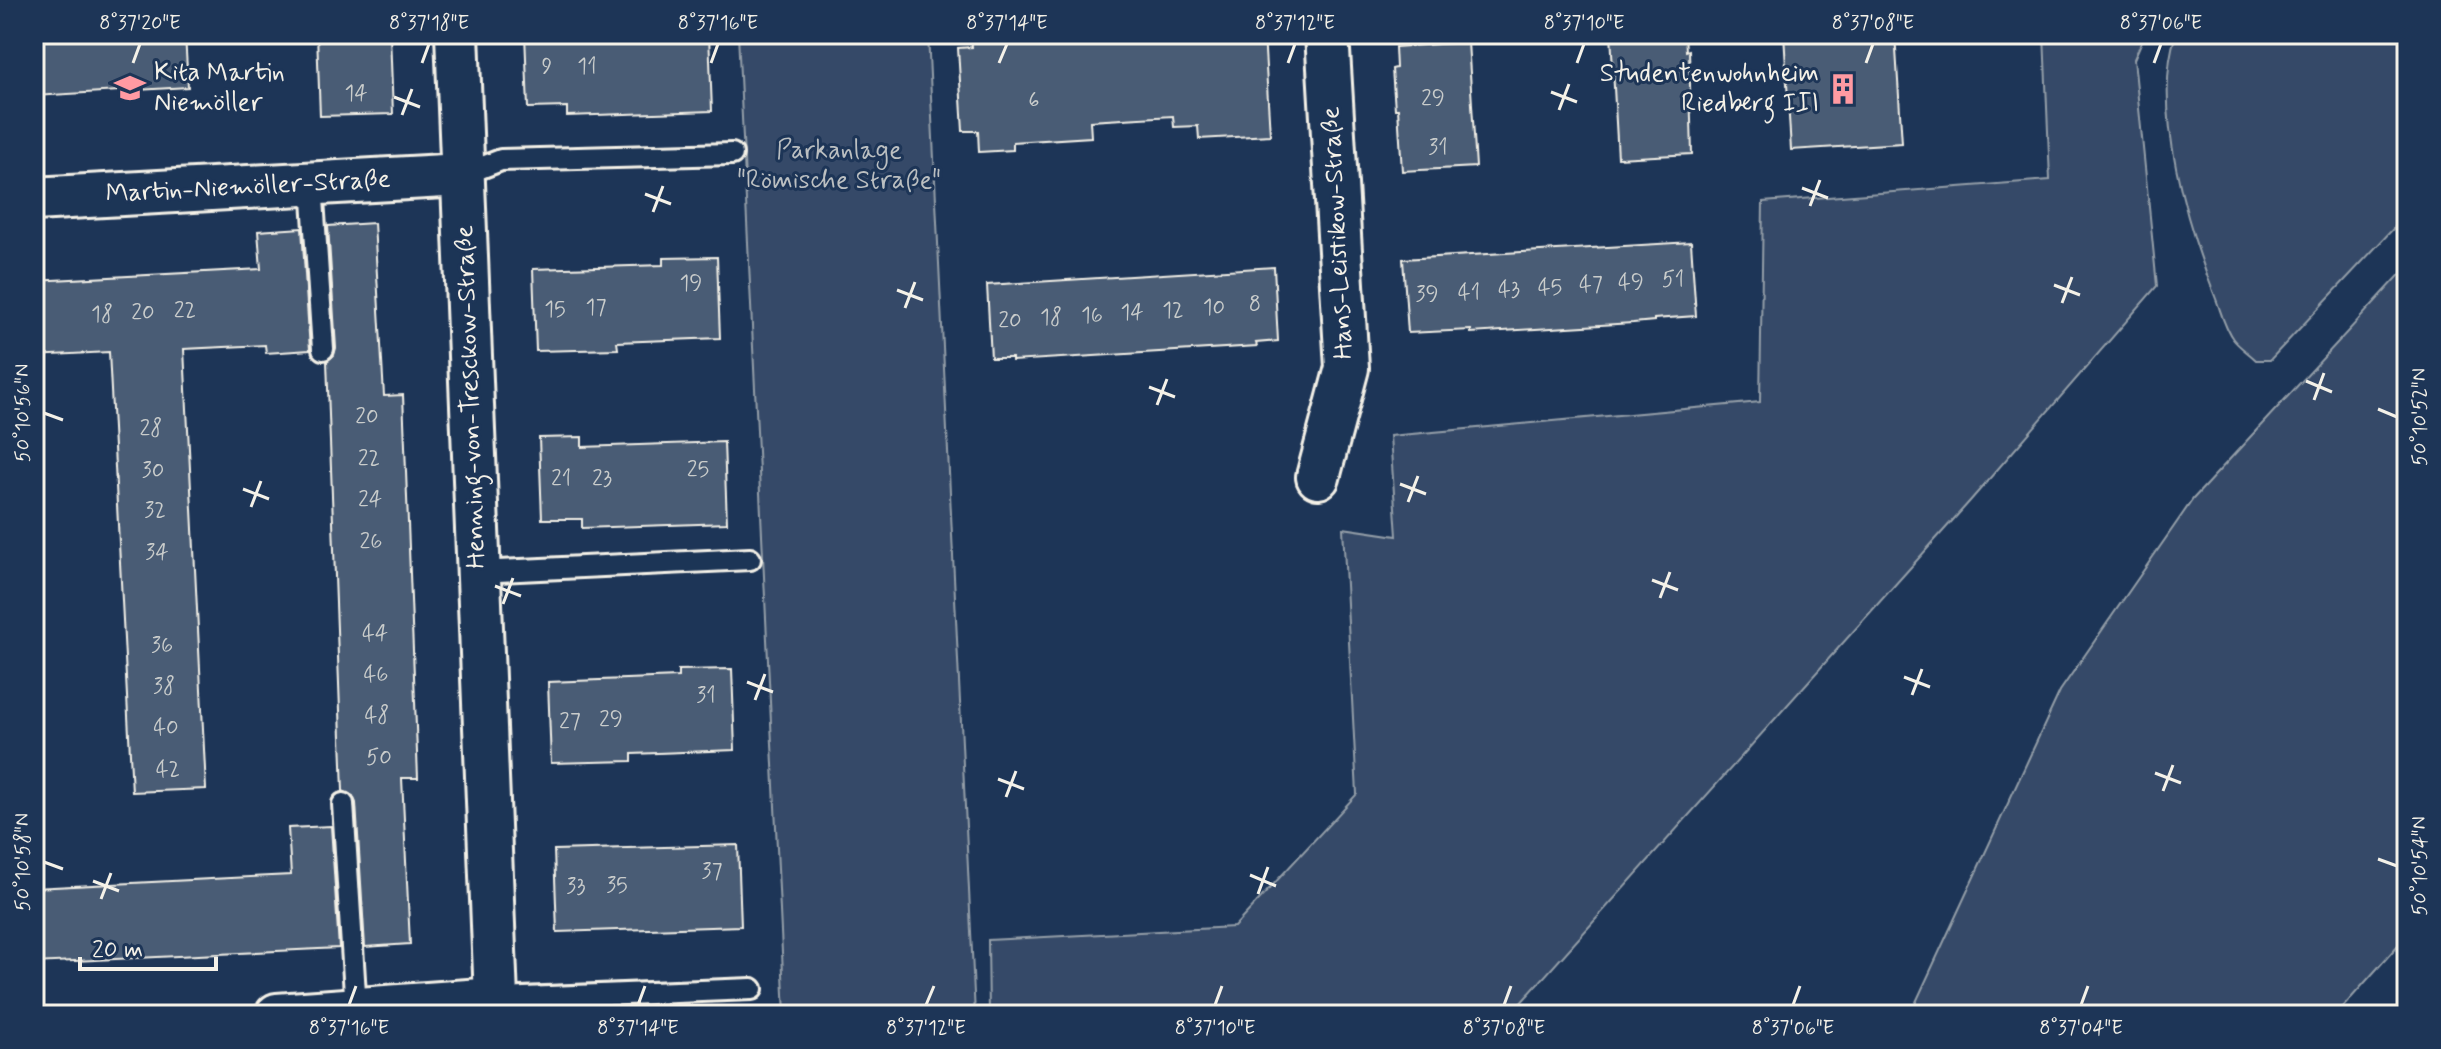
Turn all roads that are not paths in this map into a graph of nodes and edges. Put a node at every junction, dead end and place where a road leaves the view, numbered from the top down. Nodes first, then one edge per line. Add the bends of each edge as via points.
1 (457, 34) edge
2 (1327, 34) edge
3 (732, 154) dead end
4 (462, 175) junction
5 (312, 184) junction
6 (34, 199) edge
7 (323, 349) dead end
8 (1318, 477) dead end
9 (750, 559) dead end
10 (477, 572) junction
11 (343, 804) dead end
12 (752, 989) dead end
13 (496, 999) junction
14 (356, 1010) junction
15 (277, 1015) edge

1 - 4 street, Henning-von-Tresckow-Straße
2 - 8 street, Hans-Leistikow-Straße via 1347,368
3 - 4 lane via 501,160
4 - 5 street, Martin-Niemöller-Straße
4 - 10 street, Henning-von-Tresckow-Straße
5 - 6 street, Martin-Niemöller-Straße
5 - 7 lane
9 - 10 lane
10 - 13 street, Henning-von-Tresckow-Straße
11 - 14 lane
12 - 13 lane
13 - 14 street
14 - 15 street

